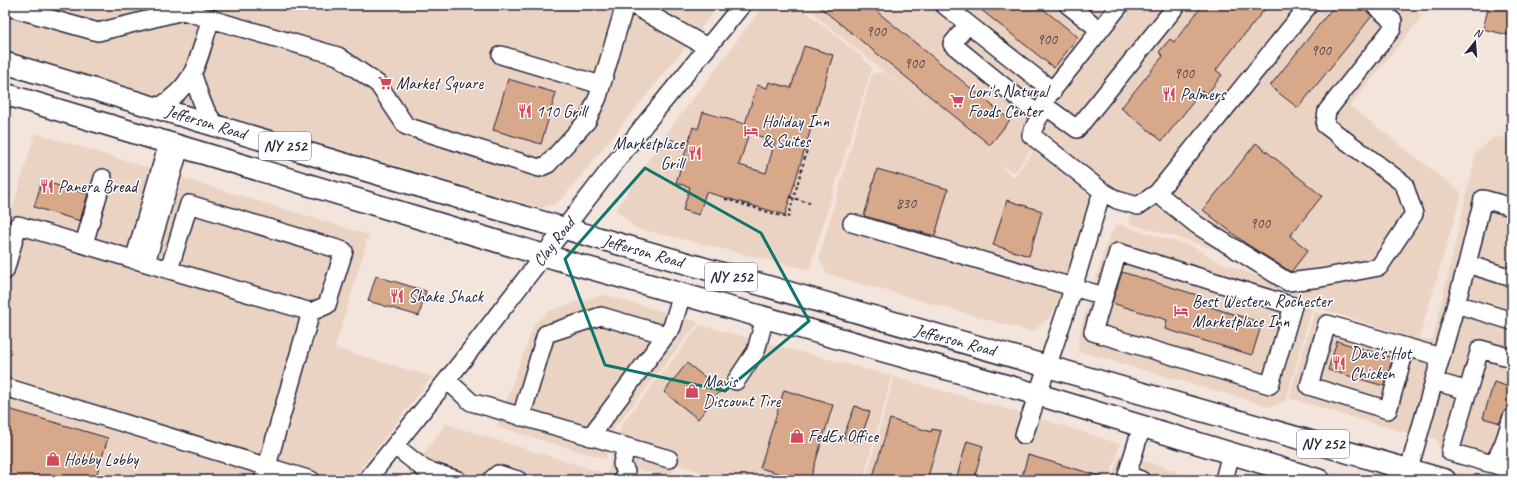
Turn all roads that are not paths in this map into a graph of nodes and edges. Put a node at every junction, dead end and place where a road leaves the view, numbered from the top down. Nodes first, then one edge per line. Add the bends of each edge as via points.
1 (625, 5) edge
2 (633, 5) edge
3 (742, 5) edge
4 (944, 5) edge
5 (1068, 5) edge
6 (1120, 5) edge
7 (1177, 5) edge
8 (1309, 5) edge
9 (1374, 5) edge
10 (5, 6) edge
11 (211, 18) junction
12 (968, 24) junction
13 (1100, 30) junction
14 (707, 47) junction
15 (501, 55) dead end
16 (5, 63) edge
17 (193, 75) junction
18 (601, 84) junction
19 (5, 94) edge
20 (1046, 104) junction
21 (158, 108) junction
22 (216, 125) junction
23 (174, 145) junction
24 (103, 178) dead end
25 (1102, 191) junction
26 (1157, 193) junction
27 (1512, 207) edge
28 (852, 223) dead end
29 (565, 229) junction
30 (84, 244) junction
31 (543, 255) junction
32 (140, 261) junction
33 (1467, 264) junction
34 (170, 270) junction
35 (5, 271) edge
36 (1512, 278) edge
37 (1074, 288) junction
38 (682, 294) junction
39 (1104, 296) junction
40 (1456, 304) junction
41 (311, 312) junction
42 (765, 317) junction
43 (1512, 321) edge
44 (666, 335) junction
45 (1403, 346) junction
46 (1441, 357) junction
47 (1512, 358) edge
48 (1047, 365) junction
49 (447, 380) junction
50 (736, 381) dead end
51 (1434, 381) junction
52 (5, 387) edge
53 (1468, 391) junction
54 (1036, 394) junction
55 (522, 417) junction
56 (1512, 417) edge
57 (1142, 426) junction
58 (1024, 435) dead end
59 (590, 438) junction
60 (395, 446) junction
61 (632, 449) junction
62 (1512, 451) edge
63 (1231, 453) junction
64 (668, 459) dead end
65 (1500, 466) edge
66 (1409, 469) junction
67 (265, 473) edge
68 (428, 476) edge
69 (624, 476) edge
70 (1131, 478) edge
71 (311, 480) edge
72 (367, 480) edge
73 (458, 480) edge
74 (491, 480) edge
75 (518, 480) edge
76 (1225, 480) edge
77 (1320, 480) edge
78 (1445, 480) edge

1 - 18 street
2 - 14 street
3 - 14 street, Clay Road
4 - 12 street
5 - 13 street
6 - 13 street
7 - 20 street via 1077,129
8 - 26 street
9 - 26 street via 1393,21 1392,30 1327,111 1325,125 1404,184 1414,214 1379,267 1288,282 1197,225
10 - 11 street via 98,32 183,11
11 - 17 street
11 - 18 street via 338,56 378,84 406,126 539,168 548,164 587,121
12 - 20 street
12 - 20 street via 952,44
13 - 20 street
14 - 29 street, Clay Road
15 - 18 street
16 - 21 main road, Jefferson Road / NY 252
17 - 21 street via 174,98
17 - 22 street via 200,101
19 - 23 main road, Jefferson Road / NY 252
20 - 25 street via 1031,135
21 - 22 main road, Jefferson Road / NY 252
22 - 29 main road, Jefferson Road / NY 252
23 - 31 main road, Jefferson Road / NY 252
23 - 32 street
24 - 30 street
25 - 26 street via 1116,200 1138,206
25 - 37 street
27 - 33 street via 1483,199
28 - 37 street
29 - 31 street, Clay Road
29 - 48 main road, Jefferson Road / NY 252
30 - 32 street
30 - 35 street via 18,225
31 - 38 main road, Jefferson Road / NY 252
31 - 49 street, Clay Road
32 - 34 street
33 - 36 street
33 - 40 street
34 - 41 street
34 - 41 street via 189,204 344,251 327,305
37 - 39 street
37 - 48 street
38 - 42 main road, Jefferson Road / NY 252
38 - 44 street via 672,327
39 - 39 street via 1118,252 1292,306 1270,385 1093,332
40 - 43 street
40 - 46 street
41 - 67 street
42 - 50 street via 756,351
42 - 54 main road, Jefferson Road / NY 252
44 - 55 street via 601,316 546,334
44 - 59 street
45 - 45 street via 1388,410 1309,386 1327,324
45 - 46 street
46 - 51 street
47 - 53 street via 1480,349
48 - 54 street
48 - 66 main road, Jefferson Road / NY 252
49 - 55 street via 471,402
49 - 60 street, Clay Road
51 - 53 street
51 - 66 street
52 - 67 street
53 - 65 street via 1450,452
54 - 57 main road, Jefferson Road / NY 252
54 - 58 street
55 - 59 street
56 - 65 street via 1498,456
57 - 63 main road, Jefferson Road / NY 252
57 - 70 street
59 - 61 street
60 - 68 street via 424,469
60 - 72 street, Clay Road
61 - 64 street
61 - 69 street via 622,464
62 - 65 street
63 - 76 street
63 - 77 main road, Jefferson Road / NY 252
66 - 78 main road, Jefferson Road / NY 252
67 - 71 street
68 - 73 street
74 - 75 street via 498,474

